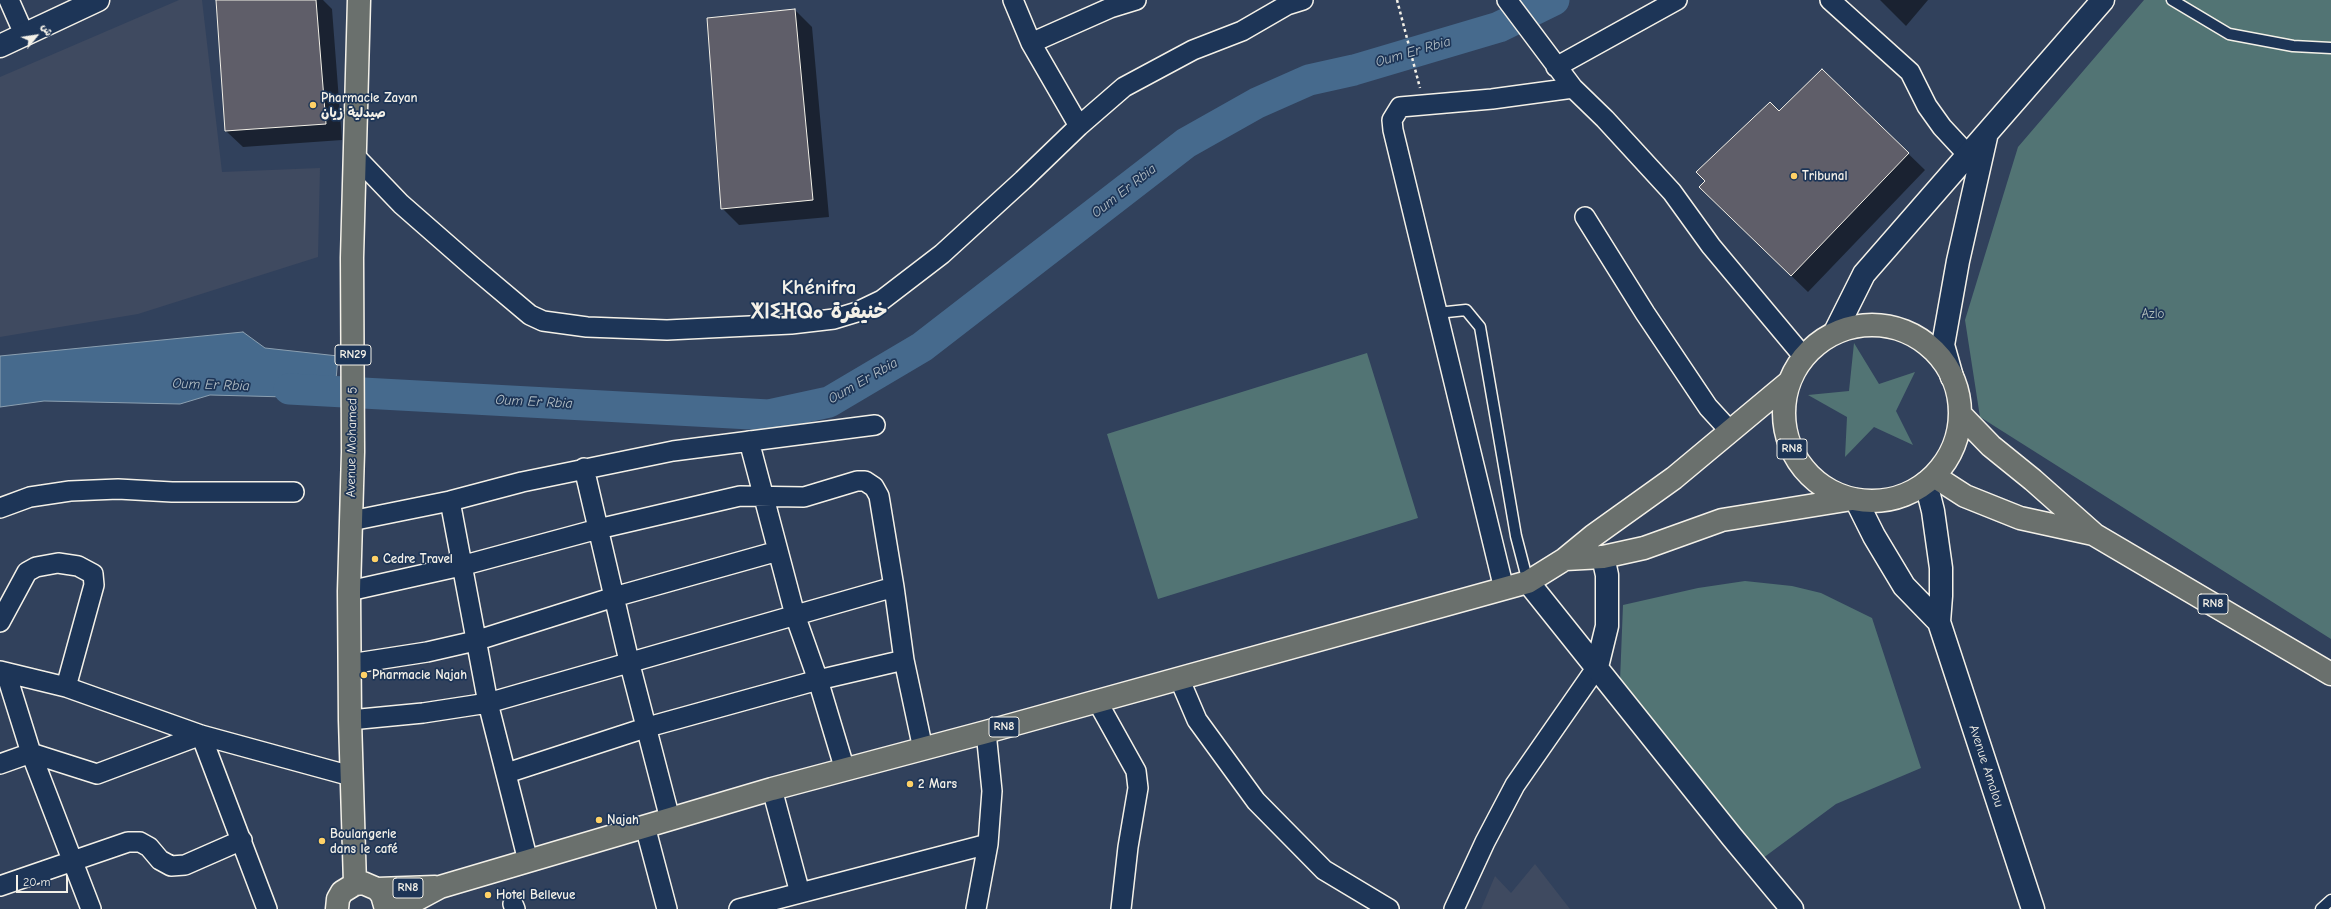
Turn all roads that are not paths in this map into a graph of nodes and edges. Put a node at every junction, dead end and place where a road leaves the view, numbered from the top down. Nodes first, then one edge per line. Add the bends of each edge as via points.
1 (9, 0) edge
2 (98, 0) edge
3 (360, 0) edge
4 (1013, 0) edge
5 (1136, 0) edge
6 (1507, 0) edge
7 (1678, 0) edge
8 (1830, 0) edge
9 (2103, 0) edge
10 (2172, 0) edge
11 (1292, 2) edge
12 (24, 34) junction
13 (1030, 43) junction
14 (0, 46) edge
15 (2331, 48) edge
16 (1552, 62) junction
17 (1573, 88) junction
18 (1078, 126) junction
19 (1987, 132) junction
20 (355, 156) junction
21 (1968, 156) junction
22 (1585, 217) dead end
23 (1436, 313) junction
24 (1835, 332) junction
25 (1803, 356) junction
26 (1952, 377) junction
27 (1788, 383) junction
28 (1960, 414) junction
29 (876, 425) dead end
30 (1730, 431) junction
31 (749, 441) junction
32 (584, 468) junction
33 (1930, 479) junction
34 (294, 492) dead end
35 (763, 497) junction
36 (1854, 500) junction
37 (450, 502) junction
38 (0, 508) edge
39 (351, 521) junction
40 (598, 529) junction
41 (2095, 535) junction
42 (778, 551) junction
43 (1603, 557) junction
44 (1565, 559) junction
45 (461, 566) junction
46 (1528, 582) junction
47 (894, 587) junction
48 (1504, 589) junction
49 (349, 591) junction
50 (614, 597) junction
51 (795, 615) junction
52 (0, 622) edge
53 (1939, 622) junction
54 (475, 641) junction
55 (904, 660) junction
56 (629, 661) junction
57 (350, 664) junction
58 (1597, 667) junction
59 (3, 672) edge
60 (2331, 674) edge
61 (1179, 678) junction
62 (818, 680) junction
63 (66, 687) junction
64 (1097, 701) junction
65 (488, 703) junction
66 (350, 720) junction
67 (648, 727) junction
68 (986, 732) junction
69 (201, 735) junction
70 (923, 749) junction
71 (31, 753) junction
72 (0, 764) edge
73 (846, 770) junction
74 (506, 773) junction
75 (351, 776) junction
76 (772, 789) junction
77 (670, 819) junction
78 (645, 826) junction
79 (242, 840) junction
80 (988, 844) junction
81 (72, 860) junction
82 (528, 861) junction
83 (355, 884) junction
84 (0, 886) edge
85 (440, 887) junction
86 (377, 889) junction
87 (800, 893) junction
88 (2331, 900) edge
89 (332, 906) edge
90 (91, 909) edge
91 (267, 909) edge
92 (386, 909) edge
93 (399, 909) edge
94 (667, 909) edge
95 (739, 909) edge
96 (976, 909) edge
97 (1121, 909) edge
98 (1389, 909) edge
99 (1454, 909) edge
100 (1792, 909) edge
101 (2033, 909) edge
102 (2321, 909) edge

1 - 12 street
2 - 12 street
3 - 20 main road, Avenue Mohamed 5 / RN29
4 - 13 street
5 - 13 street via 1110,8
6 - 16 street
7 - 16 street
8 - 21 street via 1910,72 1927,106
9 - 19 street
10 - 15 lane via 2229,34 2293,46
11 - 18 street via 1242,31 1193,50 1131,84
12 - 14 street
13 - 18 street
16 - 17 street
17 - 23 street via 1492,99 1400,107 1396,111 1392,120 1393,130
17 - 25 street via 1672,192 1711,246
18 - 20 street via 942,254 882,300 834,319 792,324 667,330 559,324 530,315 401,204
19 - 21 street
19 - 26 street via 1958,261 1943,345
20 - 39 main road, Avenue Mohamed 5 / RN29
21 - 24 street via 1864,274
22 - 30 street via 1708,407
23 - 46 lane via 1466,310 1480,327 1516,536
23 - 48 street
24 - 25 main road, RN8 via 1818,342
24 - 26 main road, RN8 via 1862,325 1889,326 1915,336 1937,353
25 - 27 main road, RN8
26 - 28 main road, RN8 via 1958,395
27 - 30 main road, RN8
27 - 36 main road, RN8 via 1783,407 1785,432 1794,455 1809,475 1829,490
28 - 33 main road, RN8 via 1954,444 1948,458
28 - 41 main road, RN8 via 1991,446
29 - 31 street
30 - 44 main road, RN8 via 1674,478
31 - 32 street via 672,451
31 - 35 street
32 - 37 street
32 - 40 street
33 - 36 main road, RN8 via 1899,497
33 - 41 main road, RN8 via 2020,518
33 - 53 street via 1941,568
34 - 38 street via 172,492 118,488 30,497
35 - 40 street via 740,496
35 - 42 street
35 - 47 street via 804,497 857,481 870,484 879,496
36 - 43 main road, RN8 via 1722,520 1644,548
36 - 53 street via 1904,586
37 - 39 street
37 - 45 street
39 - 49 main road, Avenue Mohamed 5 / RN29
40 - 45 street
40 - 50 street
41 - 60 main road, RN8
42 - 50 street
42 - 51 street
43 - 44 main road, RN8
43 - 58 street via 1607,575 1607,626
44 - 46 main road, RN8
45 - 49 street
45 - 54 street
46 - 48 main road, RN8
46 - 58 street
47 - 51 street
47 - 55 street
48 - 61 main road, RN8
49 - 57 main road, Avenue Mohamed 5 / RN29
50 - 54 street
50 - 56 street
51 - 56 street
51 - 62 street
52 - 63 street via 27,572 36,567 58,563 78,566 93,574 94,585
53 - 101 street, Avenue Amalou
54 - 57 street via 427,652
54 - 65 street
55 - 62 street
55 - 70 street
56 - 65 street
56 - 67 street
57 - 66 main road, Avenue Mohamed 5 / RN29
58 - 99 street via 1515,785
58 - 100 street
59 - 63 street
59 - 71 street
61 - 64 main road, RN8
61 - 98 street via 1197,720 1256,801 1324,870
62 - 67 street
62 - 73 street
63 - 69 street
64 - 68 main road, RN8
64 - 97 street via 1136,772 1138,783
65 - 66 street
65 - 74 street
66 - 75 main road, Avenue Mohamed 5 / RN29
67 - 74 street
67 - 77 street
68 - 70 main road, RN8
68 - 80 street via 992,791
69 - 71 street via 97,774
69 - 75 street
69 - 79 street
70 - 73 main road, RN8
71 - 72 street
71 - 81 street
73 - 76 main road, RN8
74 - 82 street
75 - 83 main road, Avenue Mohamed 5 / RN29
76 - 77 main road, RN8
76 - 87 street
77 - 78 main road, RN8
78 - 82 main road, RN8
78 - 94 street
79 - 81 street via 185,865 171,866 140,842 128,842
79 - 91 street
80 - 87 street
80 - 96 street
81 - 84 street
81 - 90 street
82 - 85 main road, RN8
83 - 86 main road via 363,883
83 - 89 main road via 342,892
85 - 86 main road, RN8
85 - 93 main road, RN8
86 - 92 main road via 382,895
87 - 95 street
88 - 102 lane

